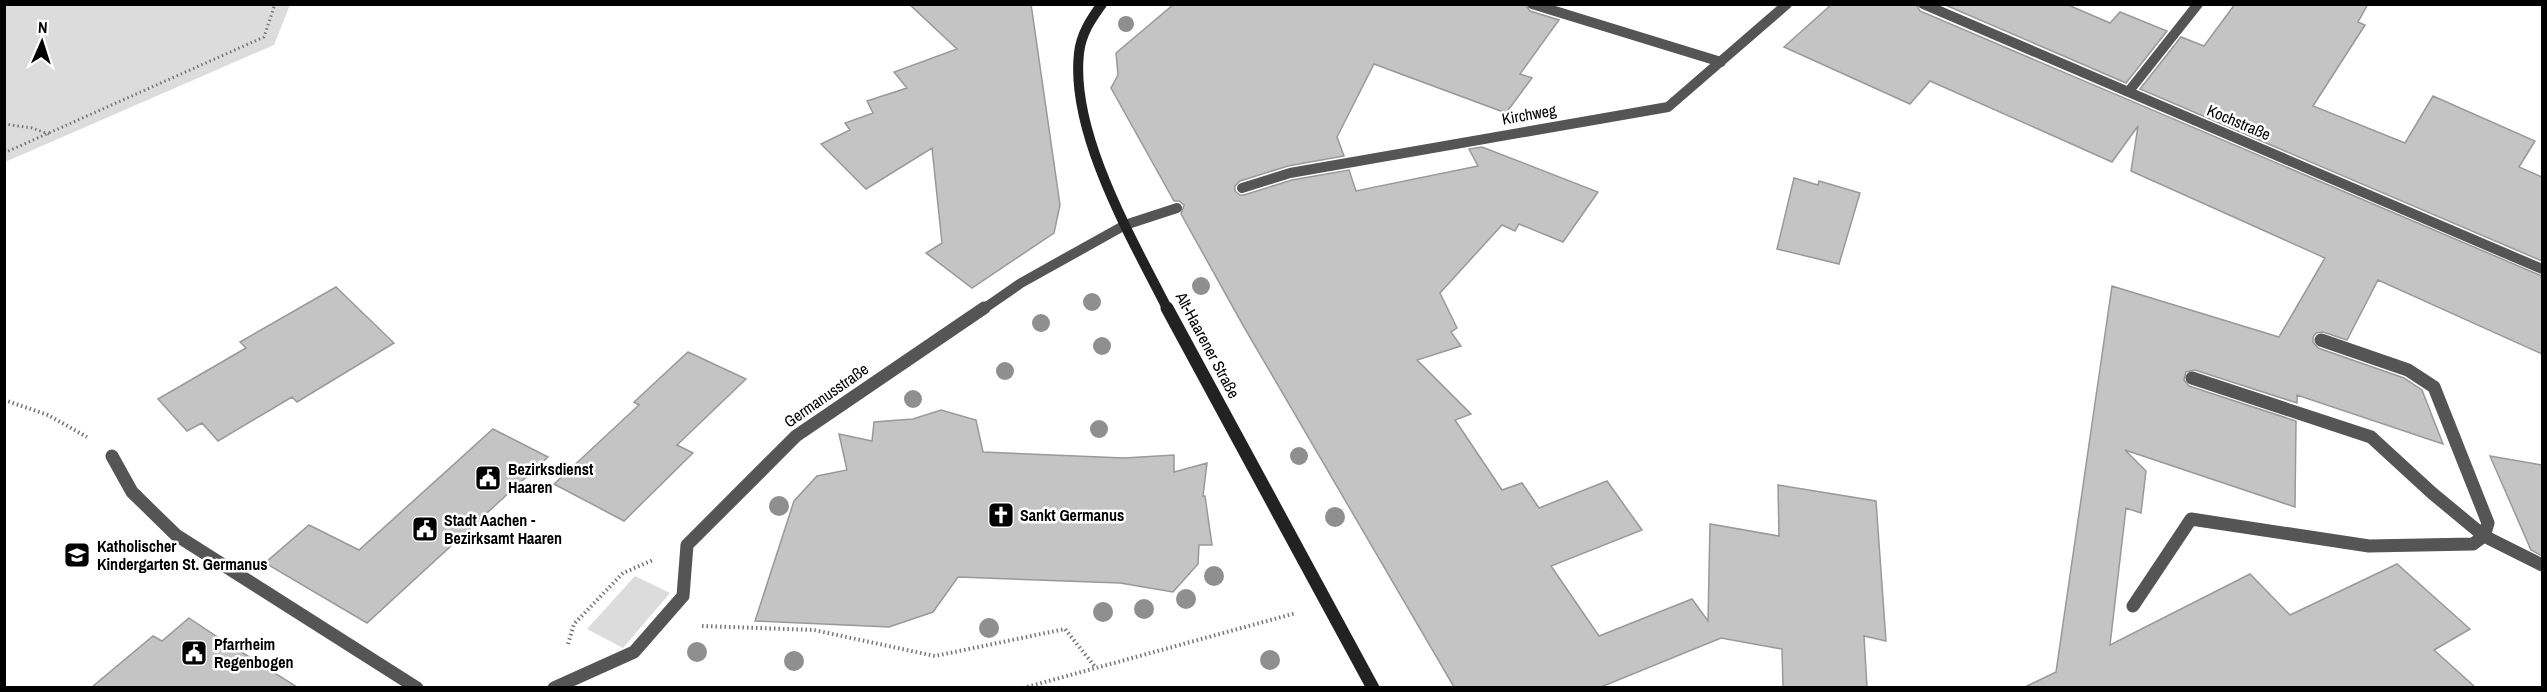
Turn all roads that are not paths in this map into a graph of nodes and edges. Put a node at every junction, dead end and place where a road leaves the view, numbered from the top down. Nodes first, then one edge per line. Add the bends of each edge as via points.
1 (1102, 4) edge
2 (1533, 4) edge
3 (1787, 4) edge
4 (1923, 4) edge
5 (2198, 4) edge
6 (1720, 62) junction
7 (2129, 91) junction
8 (1242, 188) dead end
9 (1177, 208) dead end
10 (1125, 225) junction
11 (2542, 269) edge
12 (2321, 340) dead end
13 (2192, 378) dead end
14 (112, 456) road end
15 (2484, 536) junction
16 (2542, 565) edge
17 (2133, 606) dead end
18 (556, 686) edge
19 (417, 687) edge
20 (1373, 687) edge

1 - 10 main road, Alt-Haarener Straße via 1086,27 1079,52 1079,82 1089,137
2 - 6 street
3 - 6 street, Kirchweg
4 - 7 street, Kochstraße
5 - 7 street
6 - 8 street, Kirchweg via 1668,107 1290,173
7 - 11 street, Kochstraße
9 - 10 street
10 - 18 street, Germanusstraße via 1021,283 796,436 687,545 683,596 634,652
10 - 20 main road, Alt-Haarener Straße
12 - 15 street via 2408,370 2434,387 2488,523
13 - 15 street via 2371,437
14 - 19 street via 132,492 176,535
15 - 16 street
15 - 17 street via 2472,544 2369,546 2191,519

